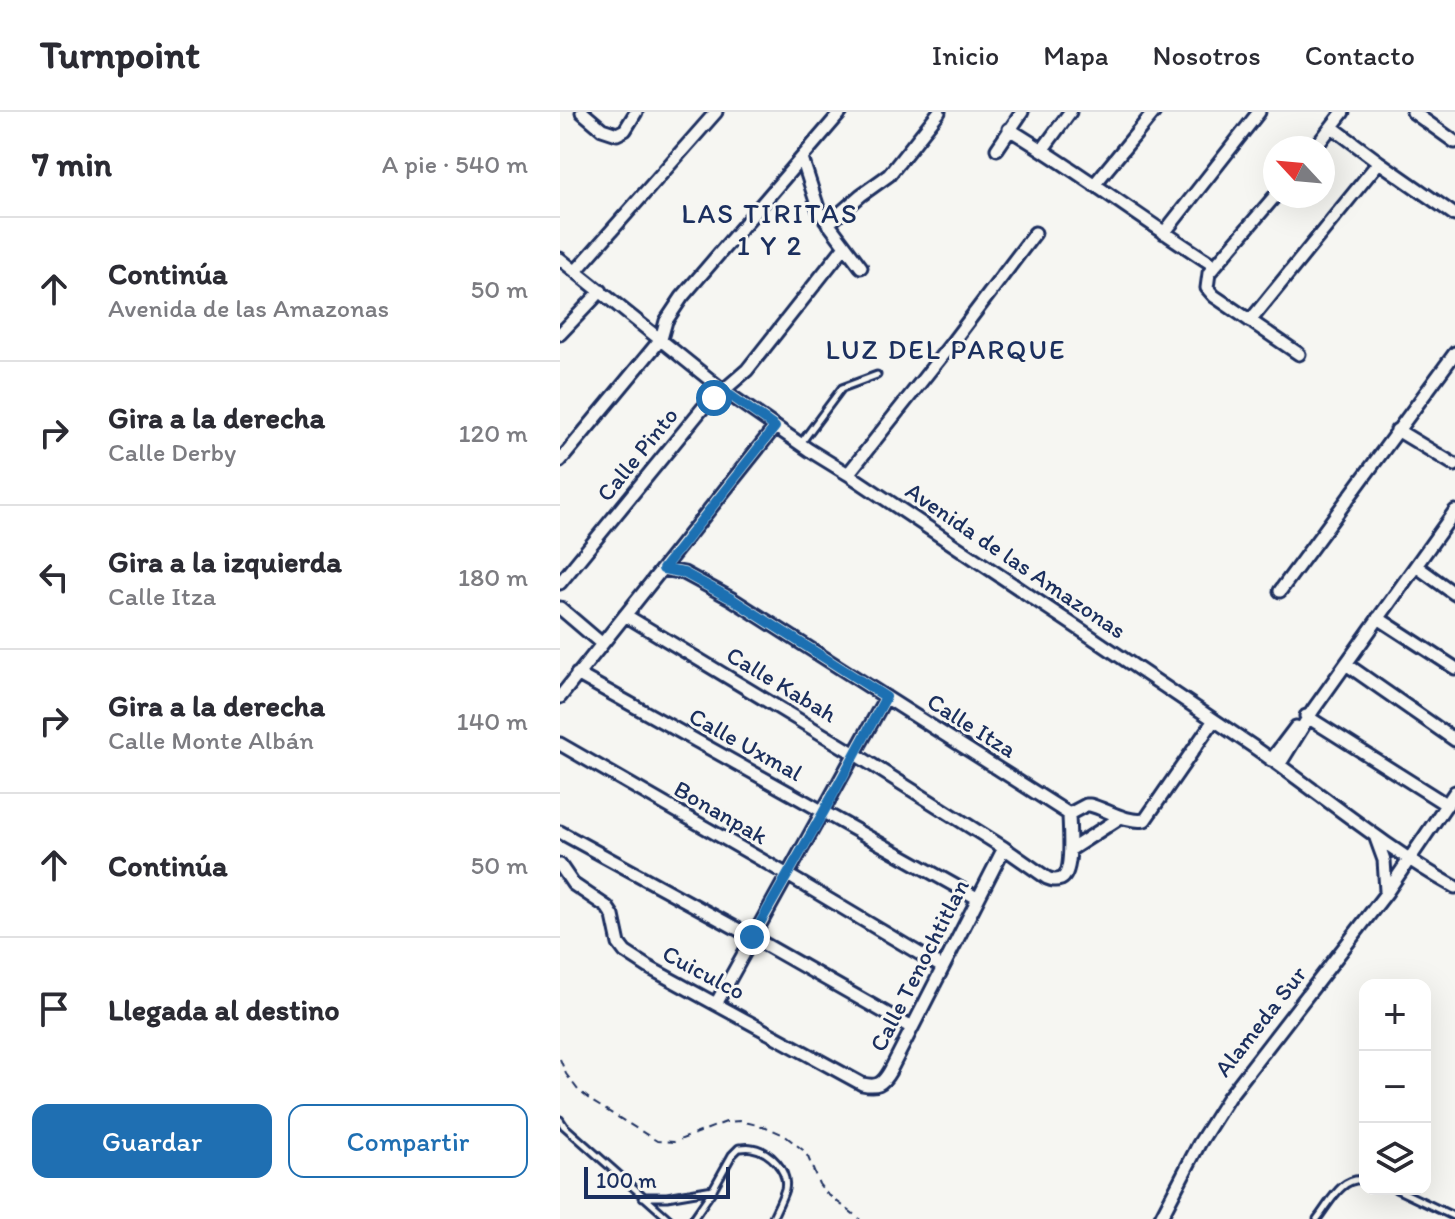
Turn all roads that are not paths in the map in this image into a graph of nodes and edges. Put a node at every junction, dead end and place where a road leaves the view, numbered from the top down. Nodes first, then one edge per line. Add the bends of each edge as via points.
1 (582, 112) edge
2 (636, 112) edge
3 (716, 112) edge
4 (841, 112) edge
5 (939, 112) edge
6 (1022, 112) edge
7 (1070, 112) edge
8 (1154, 112) edge
9 (1259, 112) edge
10 (1343, 112) edge
11 (1413, 112) edge
12 (1332, 127) junction
13 (1009, 129) junction
14 (1325, 136) edge
15 (1455, 142) edge
16 (997, 149) dead end
17 (1043, 149) junction
18 (802, 158) junction
19 (1379, 162) junction
20 (1094, 185) junction
21 (1265, 208) edge
22 (1455, 215) edge
23 (828, 224) junction
24 (1035, 233) dead end
25 (1164, 233) junction
26 (845, 246) junction
27 (560, 259) edge
28 (1215, 266) junction
29 (861, 267) dead end
30 (576, 271) junction
31 (601, 291) junction
32 (1250, 321) junction
33 (560, 334) edge
34 (661, 339) junction
35 (1299, 354) dead end
36 (1453, 360) edge
37 (877, 375) dead end
38 (724, 391) junction
39 (775, 427) junction
40 (1397, 430) junction
41 (800, 444) junction
42 (560, 461) edge
43 (1455, 465) edge
44 (848, 474) junction
45 (1454, 517) edge
46 (1416, 566) junction
47 (663, 569) junction
48 (560, 583) edge
49 (1280, 591) dead end
50 (1455, 594) edge
51 (560, 608) edge
52 (625, 615) junction
53 (1378, 618) junction
54 (601, 643) junction
55 (1346, 664) junction
56 (1455, 668) edge
57 (577, 674) junction
58 (560, 697) edge
59 (886, 697) junction
60 (1310, 715) junction
61 (1214, 720) junction
62 (1455, 740) edge
63 (560, 744) edge
64 (855, 754) junction
65 (1275, 762) junction
66 (1455, 792) edge
67 (1447, 805) junction
68 (823, 813) junction
69 (1069, 814) junction
70 (1121, 817) junction
71 (560, 832) edge
72 (1376, 837) junction
73 (1004, 848) junction
74 (1070, 850) junction
75 (1408, 860) junction
76 (560, 865) edge
77 (786, 874) junction
78 (1455, 887) edge
79 (1387, 892) junction
80 (977, 898) junction
81 (752, 937) junction
82 (942, 967) junction
83 (716, 1004) junction
84 (912, 1028) junction
85 (862, 1084) joint
86 (560, 1120) edge
87 (1359, 1179) edge
88 (713, 1189) junction
89 (1409, 1195) edge
90 (643, 1197) junction
91 (1455, 1217) edge
92 (669, 1219) edge
93 (693, 1219) edge
94 (772, 1219) edge
95 (1160, 1219) edge
96 (1317, 1219) edge

1 - 2 street via 617,134
3 - 30 street
4 - 18 street
5 - 23 street via 889,175
6 - 13 street
7 - 17 street
8 - 20 street
9 - 25 street
10 - 12 street
11 - 15 street
12 - 14 street
12 - 19 street
13 - 16 street
13 - 17 street
17 - 20 street
18 - 23 street
18 - 34 street via 682,297
19 - 22 street
19 - 32 street
20 - 25 street
21 - 28 street
23 - 26 street
24 - 44 street
25 - 28 street
26 - 29 street
26 - 38 street, Calle Pinto via 747,370
27 - 30 street, Avenida de las Amazonas
28 - 32 street via 1207,288
30 - 31 street, Avenida de las Amazonas
31 - 33 street
31 - 34 street, Avenida de las Amazonas
32 - 35 street
34 - 38 street, Avenida de las Amazonas
34 - 42 street
36 - 40 street
37 - 41 lane via 842,388
38 - 39 street, Avenida de las Amazonas
38 - 48 street, Calle Pinto via 702,409
39 - 41 street, Avenida de las Amazonas
39 - 47 street
40 - 43 street
40 - 49 street
41 - 44 street, Avenida de las Amazonas
44 - 61 street, Avenida de las Amazonas
45 - 46 street
46 - 50 street
46 - 53 street
47 - 52 street
47 - 59 street, Calle Itza via 684,573 732,599
51 - 54 street
52 - 54 street
52 - 64 street, Calle Kabah
53 - 55 street
53 - 56 street
54 - 57 street
55 - 60 street
55 - 62 street
57 - 58 street
57 - 68 street, Calle Uxmal
59 - 64 street
59 - 69 street, Calle Itza
60 - 65 street
60 - 67 street
61 - 65 street, Avenida de las Amazonas
61 - 70 street via 1145,820
63 - 77 street, Bonanpak
64 - 68 street
64 - 73 street, Calle Kabah
65 - 72 street, Avenida de las Amazonas
66 - 67 street, Alameda Sur
67 - 75 street, Alameda Sur
68 - 77 street
68 - 80 street, Calle Uxmal
69 - 70 street via 1090,805
69 - 74 street
70 - 74 street
71 - 81 street
72 - 75 street, Avenida de las Amazonas
72 - 79 street
73 - 74 street, Calle Kabah via 1055,880 1065,877
73 - 80 street, Calle Tenochtitlan
75 - 78 street, Avenida de las Amazonas
75 - 79 street, Alameda Sur
76 - 83 street, Cuiculco via 573,884 607,907 625,952
77 - 81 street
77 - 82 street, Bonanpak
79 - 95 street, Alameda Sur via 1228,1098
80 - 82 street, Calle Tenochtitlan
81 - 83 street
81 - 84 street
82 - 84 street, Calle Tenochtitlan
83 - 85 street, Cuiculco
84 - 85 street, Calle Tenochtitlan via 885,1081
86 - 90 lane
87 - 96 lane via 1345,1183
88 - 90 lane
88 - 93 lane
88 - 94 lane via 739,1148 762,1151 785,1175
89 - 91 lane
90 - 92 lane

